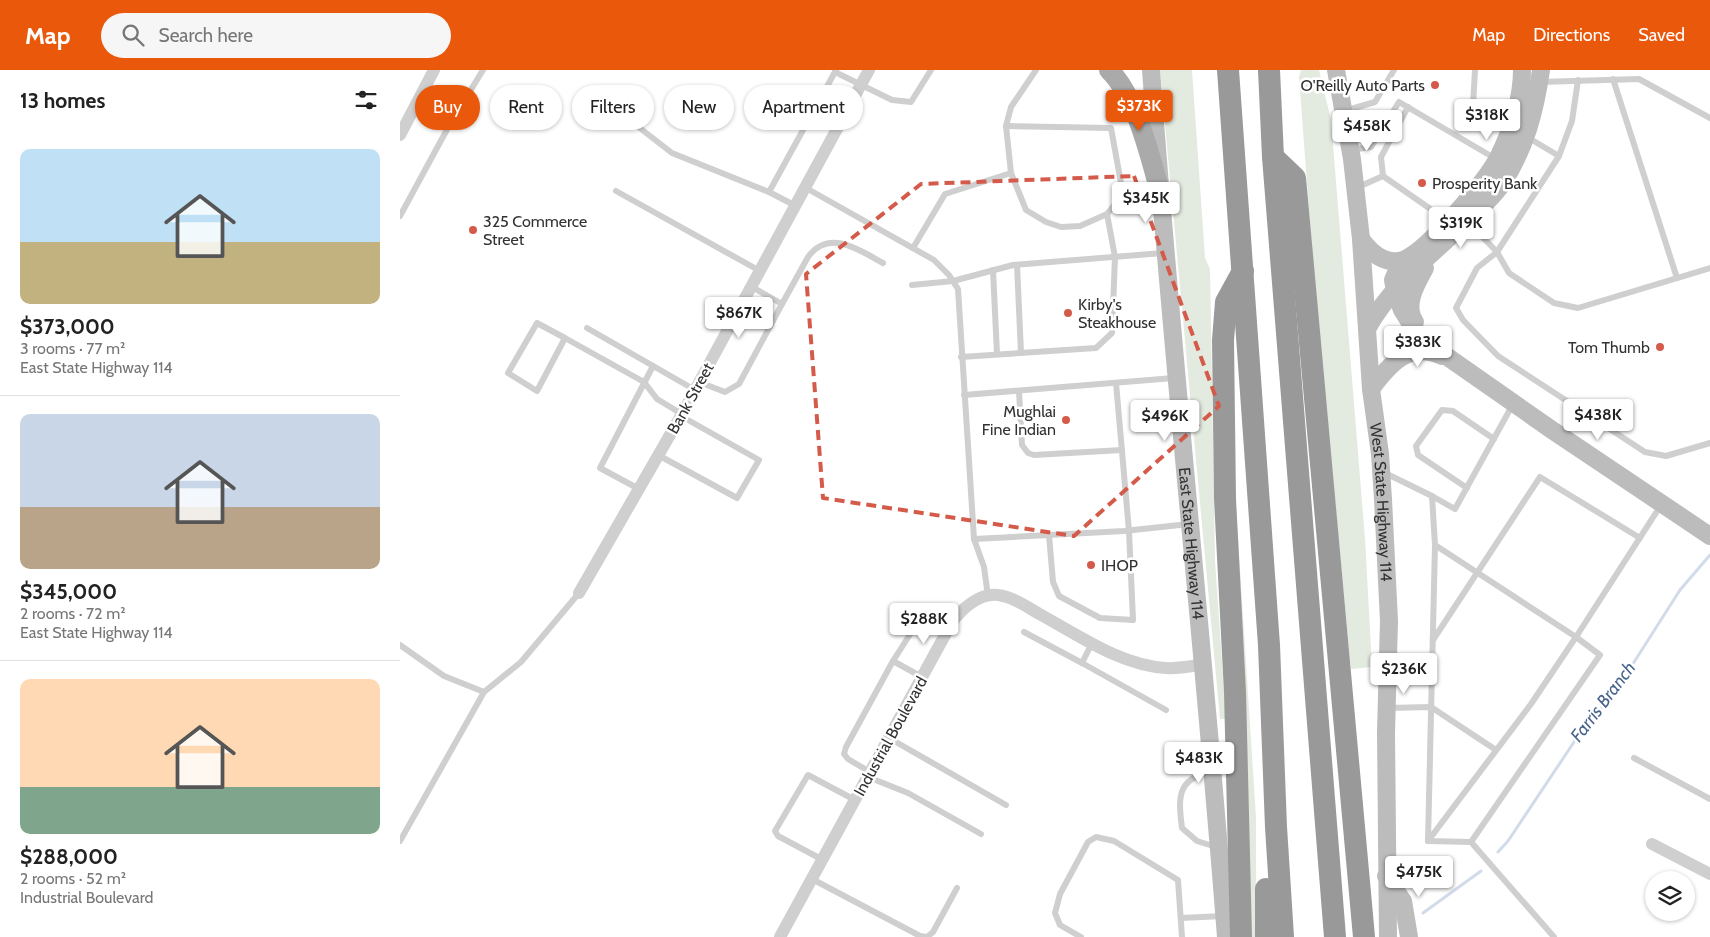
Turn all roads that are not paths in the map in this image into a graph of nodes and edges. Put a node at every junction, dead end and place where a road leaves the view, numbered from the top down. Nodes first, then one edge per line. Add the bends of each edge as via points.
1 (434, 70) edge
2 (483, 70) edge
3 (869, 70) edge
4 (931, 70) edge
5 (1036, 70) edge
6 (1109, 70) edge
7 (1151, 70) edge
8 (1228, 70) edge
9 (1269, 70) edge
10 (1336, 70) edge
11 (1394, 70) edge
12 (1475, 70) edge
13 (836, 71) edge
14 (1522, 75) edge
15 (1540, 76) edge
16 (1613, 79) junction
17 (1578, 80) junction
18 (426, 85) edge
19 (474, 85) edge
20 (859, 85) edge
21 (862, 85) edge
22 (863, 87) edge
23 (1408, 107) junction
24 (415, 108) edge
25 (1344, 111) junction
26 (1710, 118) edge
27 (1006, 126) junction
28 (1510, 128) junction
29 (447, 130) edge
30 (642, 130) edge
31 (837, 130) edge
32 (400, 135) edge
33 (1527, 136) junction
34 (1350, 150) junction
35 (1273, 156) junction
36 (1559, 156) junction
37 (1504, 163) junction
38 (1011, 173) junction
39 (1383, 176) junction
40 (806, 188) junction
41 (1355, 188) junction
42 (616, 190) dead end
43 (769, 192) junction
44 (1160, 192) junction
45 (1123, 194) junction
46 (796, 206) junction
47 (1107, 214) junction
48 (400, 216) edge
49 (1462, 216) junction
50 (1361, 239) junction
51 (913, 248) junction
52 (1497, 252) junction
53 (1165, 253) junction
54 (1434, 253) junction
55 (1115, 257) junction
56 (1401, 261) junction
57 (883, 263) dead end
58 (1017, 265) junction
59 (1710, 268) edge
60 (993, 270) junction
61 (760, 271) junction
62 (1243, 271) junction
63 (1676, 278) junction
64 (953, 281) junction
65 (912, 285) dead end
66 (752, 286) junction
67 (1395, 291) junction
68 (782, 304) junction
69 (587, 328) dead end
70 (1367, 329) junction
71 (565, 338) junction
72 (1021, 353) junction
73 (997, 354) junction
74 (961, 356) junction
75 (653, 366) junction
76 (1469, 371) junction
77 (1176, 378) junction
78 (644, 382) junction
79 (1116, 383) junction
80 (697, 386) junction
81 (1371, 389) junction
82 (1019, 391) junction
83 (964, 395) junction
84 (1514, 403) junction
85 (681, 415) junction
86 (1494, 439) junction
87 (1710, 443) edge
88 (1122, 450) junction
89 (658, 455) junction
90 (1381, 470) junction
91 (1467, 488) junction
92 (639, 489) junction
93 (1432, 496) junction
94 (1662, 504) junction
95 (1190, 524) junction
96 (1129, 531) junction
97 (1049, 535) junction
98 (1710, 536) edge
99 (1640, 538) junction
100 (974, 539) junction
101 (1435, 545) junction
102 (1476, 572) junction
103 (579, 592) joint
104 (988, 596) junction
105 (948, 630) junction
106 (1024, 632) dead end
107 (1576, 637) junction
108 (1432, 641) junction
109 (1092, 643) junction
110 (400, 645) edge
111 (892, 661) junction
112 (1082, 663) junction
113 (1205, 664) junction
114 (922, 678) junction
115 (484, 692) junction
116 (1387, 708) junction
117 (1431, 708) junction
118 (1166, 710) dead end
119 (889, 738) junction
120 (1496, 750) junction
121 (1634, 758) dead end
122 (1214, 770) junction
123 (869, 775) junction
124 (1710, 799) edge
125 (855, 800) junction
126 (1006, 805) dead end
127 (1276, 827) junction
128 (981, 834) dead end
129 (400, 841) edge
130 (1428, 841) junction
131 (1471, 842) junction
132 (1652, 844) dead end
133 (1220, 848) junction
134 (823, 860) junction
135 (1710, 874) edge
136 (1386, 876) junction
137 (812, 879) junction
138 (957, 888) dead end
139 (1224, 916) junction
140 (1181, 918) junction
141 (780, 937) edge
142 (927, 937) edge
143 (1081, 937) edge
144 (1182, 937) edge
145 (1226, 937) edge
146 (1241, 937) edge
147 (1266, 937) edge
148 (1283, 937) edge
149 (1335, 937) edge
150 (1364, 937) edge
151 (1388, 937) edge
152 (1410, 937) edge
153 (1554, 937) edge

1 - 18 street
2 - 19 lane
3 - 21 street, Bank Street
4 - 22 lane via 910,102 892,100
5 - 27 lane via 1011,107
6 - 44 main road via 1126,95 1145,138
7 - 44 main road, East State Highway 114
8 - 62 highway
9 - 35 highway
10 - 25 main road, West State Highway 114
11 - 25 lane via 1375,102
12 - 28 lane via 1473,106
13 - 20 lane
13 - 43 lane
14 - 15 main road
14 - 28 main road via 1519,100
15 - 17 lane
15 - 33 main road
16 - 17 lane
16 - 26 lane via 1639,79
16 - 63 lane
17 - 36 lane via 1572,121
23 - 34 lane via 1399,102 1371,146
23 - 37 lane
23 - 39 lane via 1381,157
24 - 32 street
25 - 34 main road, West State Highway 114
27 - 38 lane
27 - 45 lane via 1111,128
28 - 33 lane
28 - 37 main road
29 - 48 lane
30 - 43 lane via 672,153
31 - 40 street, Bank Street
33 - 36 lane
33 - 37 main road
34 - 41 main road, West State Highway 114
35 - 149 highway
35 - 150 highway via 1295,178
36 - 52 lane
37 - 49 main road via 1484,179
38 - 47 lane via 1026,210 1046,222 1061,227 1080,226
38 - 51 lane via 945,194
39 - 41 lane
39 - 49 lane via 1442,216
40 - 46 street, Bank Street
40 - 51 lane
41 - 50 main road, West State Highway 114
42 - 61 lane
43 - 46 lane
44 - 45 lane
44 - 53 main road, East State Highway 114
45 - 47 lane
46 - 61 street, Bank Street
47 - 55 lane
49 - 52 lane
49 - 54 main road
49 - 56 main road
50 - 56 main road via 1372,253 1382,259
50 - 70 main road, West State Highway 114
51 - 64 lane via 934,260
52 - 63 lane via 1509,273 1554,303 1578,308
52 - 87 lane via 1477,268 1456,308 1463,320 1498,356 1646,452 1666,456
53 - 55 lane
53 - 77 main road, East State Highway 114
54 - 67 main road
54 - 76 main road via 1414,289 1410,308 1413,320
55 - 58 lane
55 - 72 lane via 1112,333 1096,348
56 - 67 main road via 1392,280
57 - 68 lane via 841,241 826,243 812,251
58 - 60 lane
58 - 72 lane
59 - 63 lane
60 - 64 lane
60 - 73 lane
61 - 66 street, Bank Street
62 - 127 highway via 1269,645
62 - 146 highway via 1226,302 1223,340 1225,499 1235,692
64 - 65 lane
64 - 74 lane via 958,289
66 - 68 lane
66 - 80 street, Bank Street
67 - 70 main road via 1378,309
67 - 76 main road via 1402,310 1419,337
68 - 80 lane via 739,384 725,392
69 - 75 lane
70 - 81 main road, West State Highway 114
71 - 71 lane via 537,391 508,374 537,322
71 - 78 lane
72 - 73 lane
73 - 74 lane
74 - 83 lane
75 - 78 lane
75 - 80 lane
76 - 81 main road via 1436,352 1416,352 1389,364
76 - 84 main road
77 - 79 lane
77 - 95 main road, East State Highway 114
78 - 85 lane via 656,399
78 - 92 lane via 600,468
79 - 82 lane
79 - 88 lane
80 - 85 street, Bank Street
81 - 90 main road, West State Highway 114
82 - 83 lane
82 - 88 lane via 1022,445 1028,454
83 - 100 lane
84 - 86 lane
84 - 94 main road
85 - 89 street, Bank Street
85 - 89 lane via 759,460 737,498
86 - 91 lane
86 - 91 lane via 1453,411 1442,410 1416,446 1418,455
88 - 96 lane
89 - 92 street, Bank Street
90 - 93 lane
90 - 116 main road, West State Highway 114 via 1388,621
91 - 93 lane via 1455,509
92 - 103 street, Bank Street
93 - 101 lane
94 - 98 main road
94 - 99 lane
95 - 96 lane
95 - 113 main road, East State Highway 114
96 - 97 lane
96 - 97 lane via 1132,620 1100,618 1059,596 1053,582
97 - 100 lane
99 - 102 lane via 1540,476
99 - 107 lane
100 - 104 lane via 984,567
101 - 102 lane
101 - 108 lane
102 - 107 lane
102 - 108 lane
103 - 115 lane via 521,662
104 - 105 street, Industrial Boulevard via 959,612
104 - 109 street via 998,595 1013,600
105 - 111 lane via 920,617
105 - 114 street, Industrial Boulevard
106 - 112 lane
107 - 120 lane
107 - 131 lane via 1600,655
108 - 117 lane
109 - 112 lane
109 - 113 street via 1128,660 1152,666 1183,668
110 - 115 lane via 444,676
111 - 114 lane
111 - 123 lane via 844,754
112 - 118 lane
113 - 122 main road
114 - 119 street, Industrial Boulevard
115 - 129 lane
116 - 117 lane
116 - 136 main road, West State Highway 114
117 - 120 lane
117 - 130 lane
119 - 123 street, Industrial Boulevard
119 - 126 lane
120 - 130 lane
121 - 124 lane
122 - 133 main road
122 - 133 lane via 1189,779 1183,786 1179,805 1182,828 1187,834 1197,841
123 - 125 street, Industrial Boulevard
123 - 128 lane
125 - 134 street, Industrial Boulevard
125 - 134 lane via 808,775 775,832
127 - 147 highway via 1266,862
127 - 148 highway
130 - 131 lane
131 - 153 lane
132 - 135 street
133 - 139 main road
134 - 137 street, Industrial Boulevard
136 - 151 main road, West State Highway 114
136 - 152 main road via 1402,901
137 - 141 street, Industrial Boulevard
137 - 142 lane
138 - 142 lane
139 - 140 lane
139 - 145 main road
140 - 143 lane via 1178,880 1114,841 1096,837 1088,842 1060,894 1054,913 1060,925
140 - 144 lane

